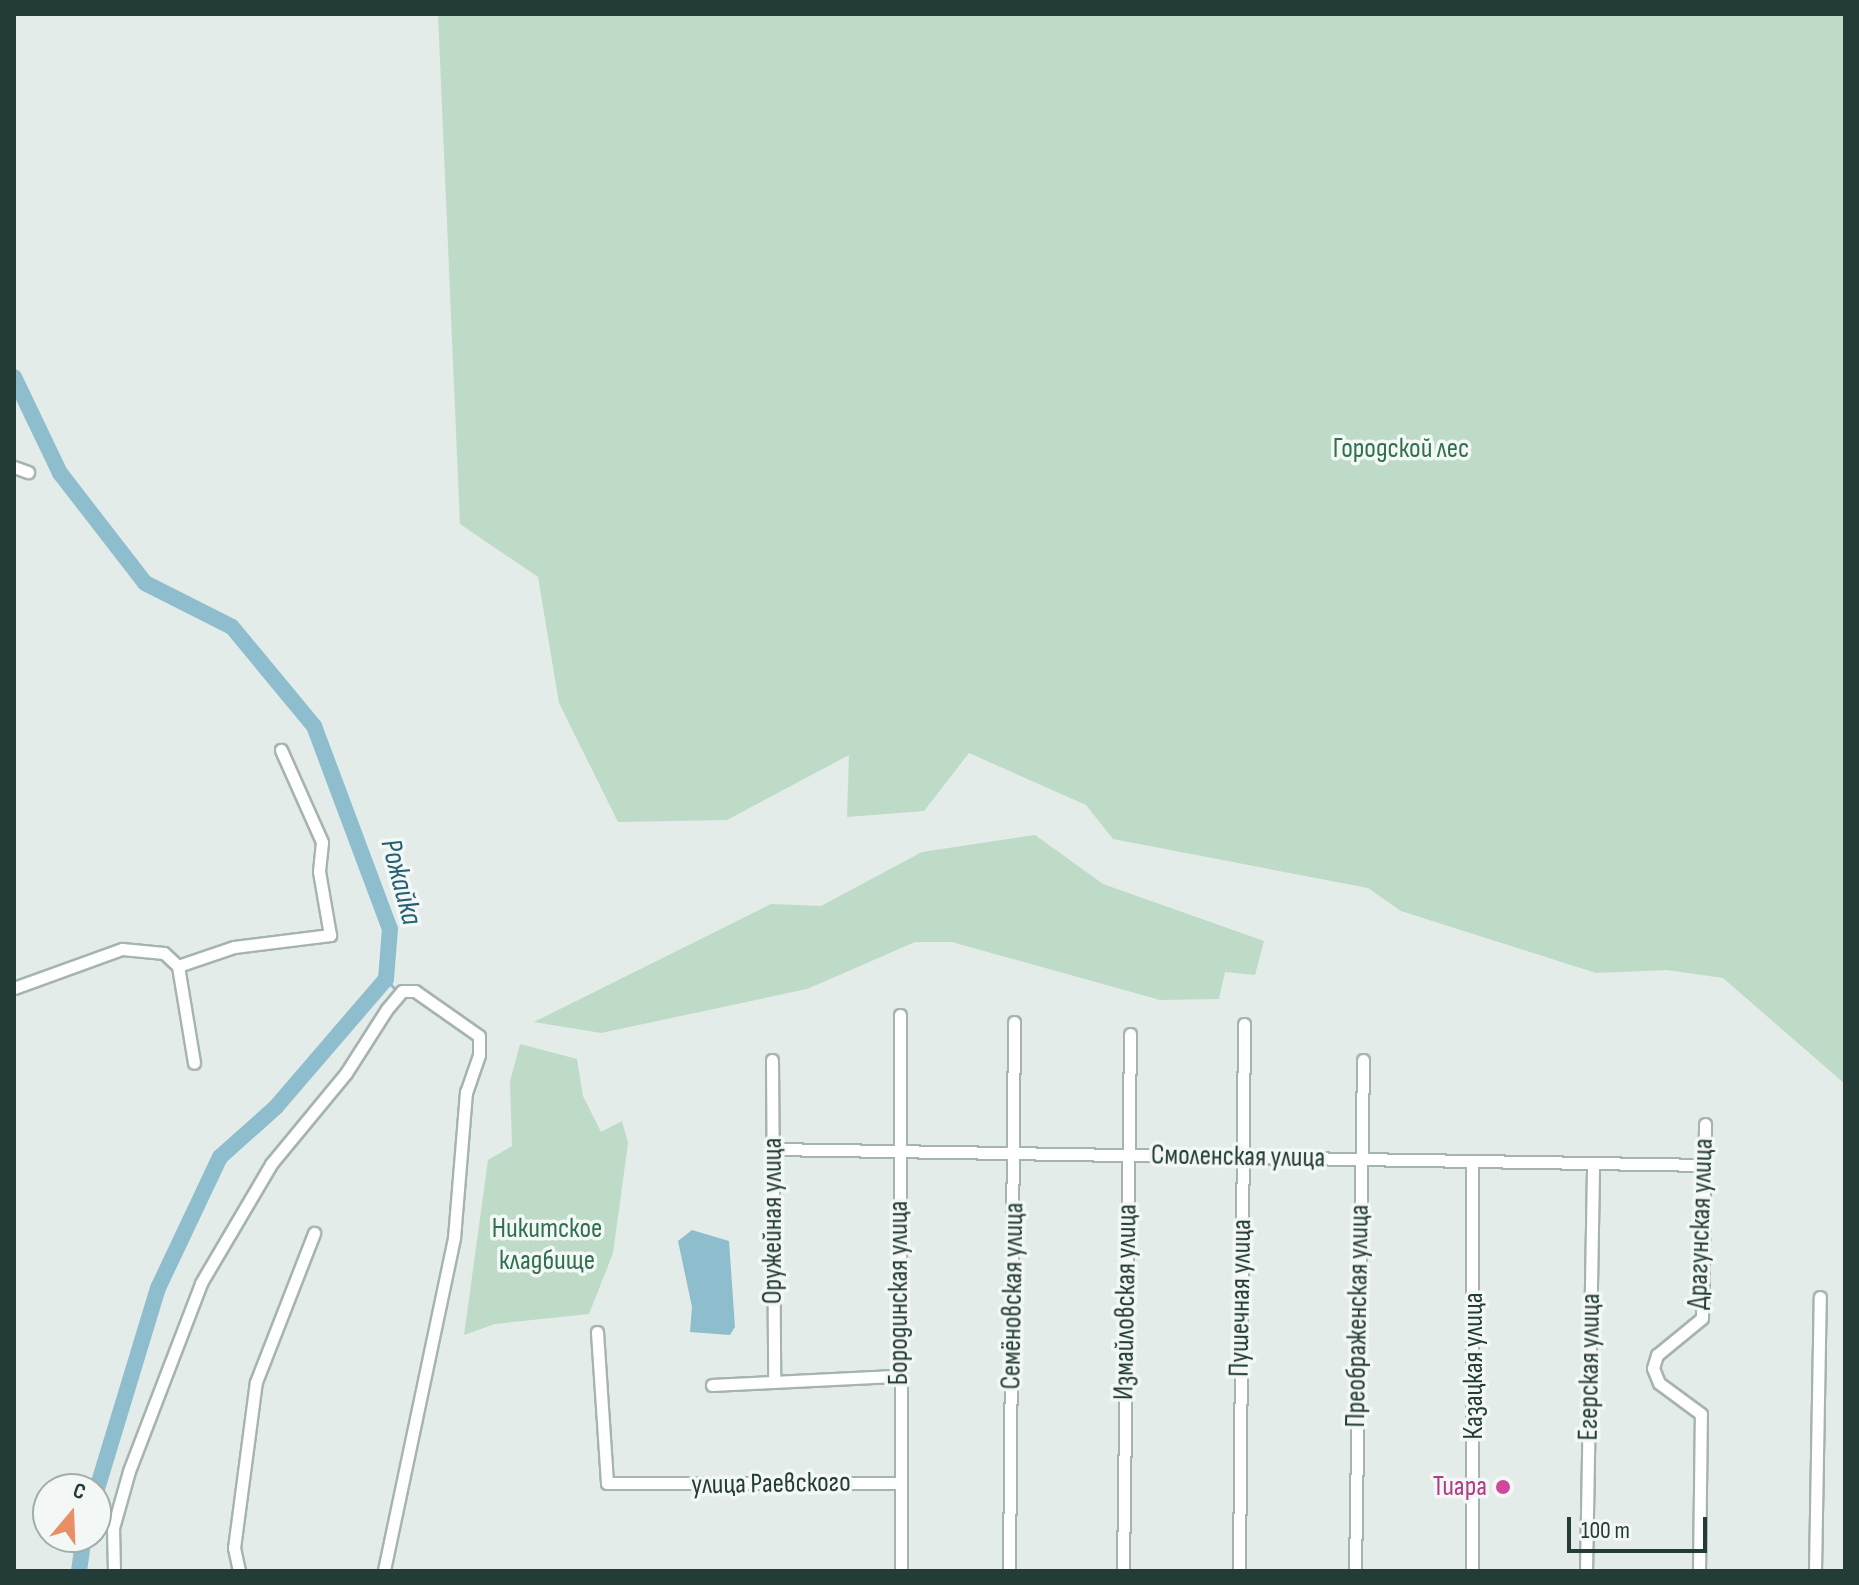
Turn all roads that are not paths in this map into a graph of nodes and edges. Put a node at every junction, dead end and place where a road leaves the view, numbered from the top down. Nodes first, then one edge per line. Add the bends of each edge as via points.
1 (14, 467) edge
2 (28, 472) dead end
3 (281, 750) dead end
4 (178, 966) junction
5 (14, 988) edge
6 (900, 1015) dead end
7 (1014, 1022) dead end
8 (1244, 1024) dead end
9 (1130, 1034) dead end
10 (772, 1060) dead end
11 (1363, 1060) dead end
12 (194, 1063) dead end
13 (1705, 1124) dead end
14 (772, 1149) junction
15 (899, 1152) junction
16 (1015, 1154) junction
17 (1128, 1155) junction
18 (1243, 1157) junction
19 (1360, 1160) junction
20 (1472, 1161) junction
21 (1593, 1163) junction
22 (1704, 1165) junction
23 (314, 1233) dead end
24 (1820, 1297) dead end
25 (597, 1332) dead end
26 (899, 1376) junction
27 (774, 1381) junction
28 (712, 1385) dead end
29 (898, 1483) junction
30 (114, 1571) edge
31 (239, 1571) edge
32 (384, 1571) edge
33 (901, 1571) edge
34 (1009, 1571) edge
35 (1123, 1571) edge
36 (1239, 1571) edge
37 (1355, 1571) edge
38 (1472, 1571) edge
39 (1586, 1571) edge
40 (1699, 1571) edge
41 (1815, 1571) edge

1 - 2 street
3 - 4 street via 322,842 319,871 330,935 234,947
4 - 5 street via 139,945
4 - 12 street
6 - 15 street, Бородинская улица
7 - 16 street, Семёновская улица
8 - 18 street, Пушечная улица
9 - 17 street, Измайловская улица
10 - 14 street, Оружейная улица
11 - 19 street, Преображенская улица
13 - 22 street, Драгунская улица
14 - 15 street, Смоленская улица
14 - 27 street, Оружейная улица
15 - 16 street, Смоленская улица
15 - 26 street, Бородинская улица
16 - 17 street, Смоленская улица
16 - 34 street, Семёновская улица
17 - 18 street, Смоленская улица
17 - 35 street, Измайловская улица
18 - 19 street, Смоленская улица
18 - 36 street, Пушечная улица
19 - 20 street, Смоленская улица
19 - 37 street, Преображенская улица
20 - 21 street, Смоленская улица
20 - 38 street, Казацкая улица
21 - 22 street, Смоленская улица
21 - 39 street, Егерская улица
22 - 40 street, Драгунская улица via 1702,1318 1657,1355 1653,1368 1659,1383 1701,1414
23 - 31 street via 256,1382 234,1548
24 - 41 street
25 - 29 street, улица Раевского via 607,1483
26 - 27 street
26 - 29 street, Бородинская улица
27 - 28 street
29 - 33 street, Бородинская улица
30 - 32 street via 113,1528 129,1471 201,1283 271,1164 346,1073 387,1009 402,991 415,991 479,1036 479,1055 466,1092 454,1238

